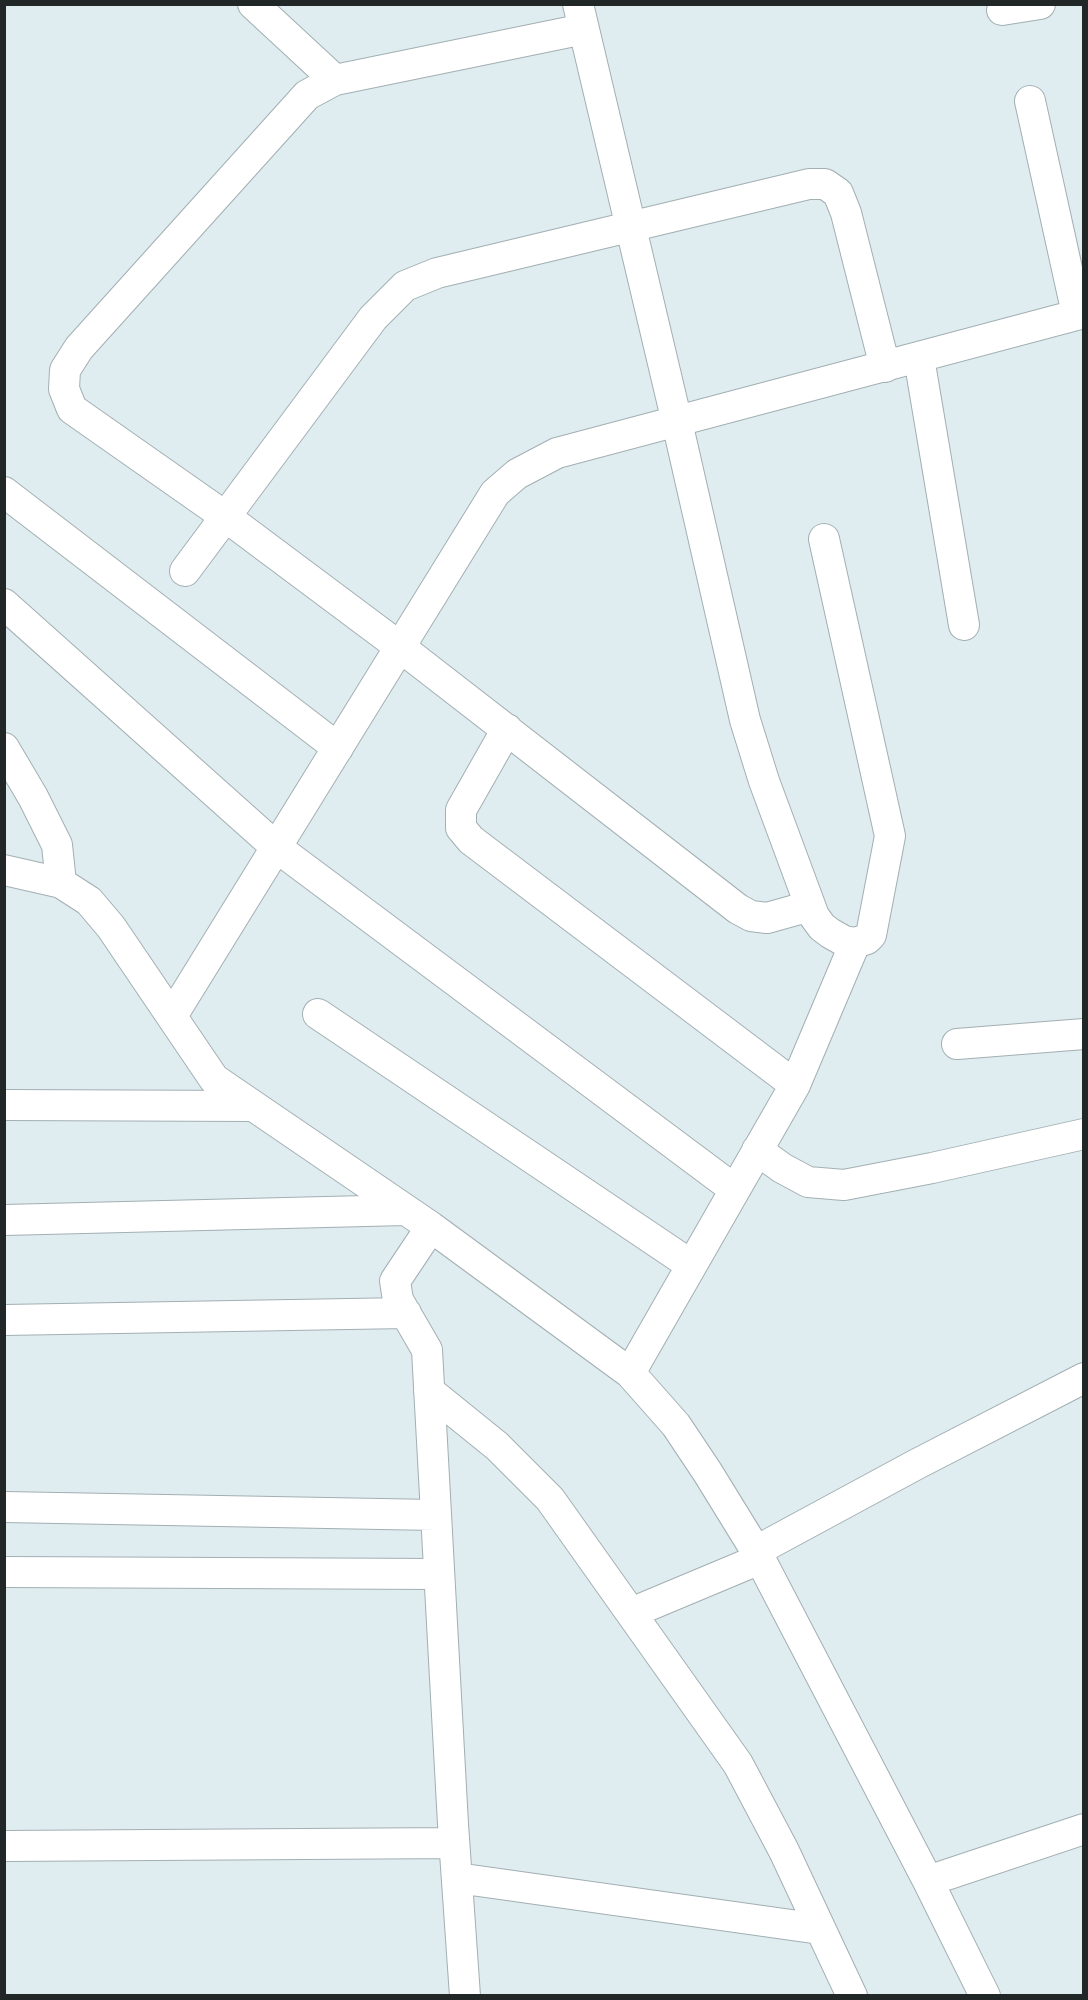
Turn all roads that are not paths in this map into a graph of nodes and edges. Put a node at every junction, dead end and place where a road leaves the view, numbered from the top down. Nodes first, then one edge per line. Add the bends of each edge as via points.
1 (253, 4) edge
2 (1040, 4) edge
3 (1002, 10) dead end
4 (581, 17) edge
5 (335, 80) junction
6 (1030, 101) dead end
7 (630, 226) junction
8 (1080, 314) edge
9 (919, 358) junction
10 (885, 367) junction
11 (677, 422) junction
12 (4, 492) edge
13 (226, 517) junction
14 (824, 539) dead end
15 (185, 571) dead end
16 (4, 604) edge
17 (964, 625) dead end
18 (400, 647) junction
19 (507, 729) junction
20 (4, 748) edge
21 (338, 748) junction
22 (276, 847) junction
23 (4, 870) edge
24 (61, 883) junction
25 (810, 906) junction
26 (855, 943) junction
27 (318, 1014) dead end
28 (172, 1016) junction
29 (1083, 1034) edge
30 (957, 1044) dead end
31 (795, 1085) junction
32 (4, 1105) edge
33 (253, 1106) junction
34 (1083, 1134) edge
35 (757, 1150) junction
36 (734, 1189) junction
37 (406, 1210) junction
38 (4, 1220) edge
39 (431, 1227) junction
40 (691, 1265) junction
41 (406, 1313) junction
42 (4, 1320) edge
43 (630, 1373) junction
44 (1083, 1378) edge
45 (429, 1392) junction
46 (4, 1507) edge
47 (435, 1515) junction
48 (758, 1555) junction
49 (4, 1572) edge
50 (438, 1574) junction
51 (631, 1613) junction
52 (1083, 1829) edge
53 (454, 1843) junction
54 (4, 1846) edge
55 (457, 1878) junction
56 (928, 1881) junction
57 (820, 1929) junction
58 (465, 1995) edge
59 (852, 1995) edge
60 (985, 1995) edge

1 - 5 street
2 - 3 street
4 - 5 street
4 - 7 street
5 - 13 street via 307,95 79,348 65,370 64,389 72,409
6 - 8 street
7 - 10 street via 809,184 825,184 838,193 846,213
7 - 11 street
7 - 13 street via 437,273 405,286 373,318
8 - 9 street
9 - 10 street
9 - 17 street
10 - 11 street
11 - 18 street via 557,453 517,474 495,493
11 - 25 street via 744,720
12 - 21 street
13 - 15 street
13 - 18 street
14 - 26 street via 890,836 871,935
16 - 22 street
18 - 19 street
18 - 21 street
19 - 25 street via 738,909 767,918
19 - 31 street via 460,810 461,828 471,840
20 - 24 street via 57,845
21 - 22 street
22 - 28 street
22 - 36 street
23 - 24 street
24 - 28 street via 90,901
25 - 26 street via 822,927
26 - 31 street
27 - 40 street
28 - 33 street via 214,1079
29 - 30 street
31 - 35 street
32 - 33 street
33 - 37 street
34 - 35 street via 844,1185 808,1182
35 - 36 street
36 - 40 street
37 - 38 street
37 - 39 street
39 - 41 street via 395,1281 398,1300
39 - 43 street
40 - 43 street
41 - 42 street
41 - 45 street via 427,1350
43 - 48 street via 676,1425
44 - 48 street via 917,1464
45 - 47 street
45 - 51 street via 496,1446 550,1499
46 - 47 street
47 - 50 street
48 - 51 street
48 - 56 street
49 - 50 street
50 - 53 street
51 - 57 street via 738,1764
52 - 56 street
53 - 54 street
53 - 55 street
55 - 57 street
55 - 58 street
56 - 60 street
57 - 59 street

